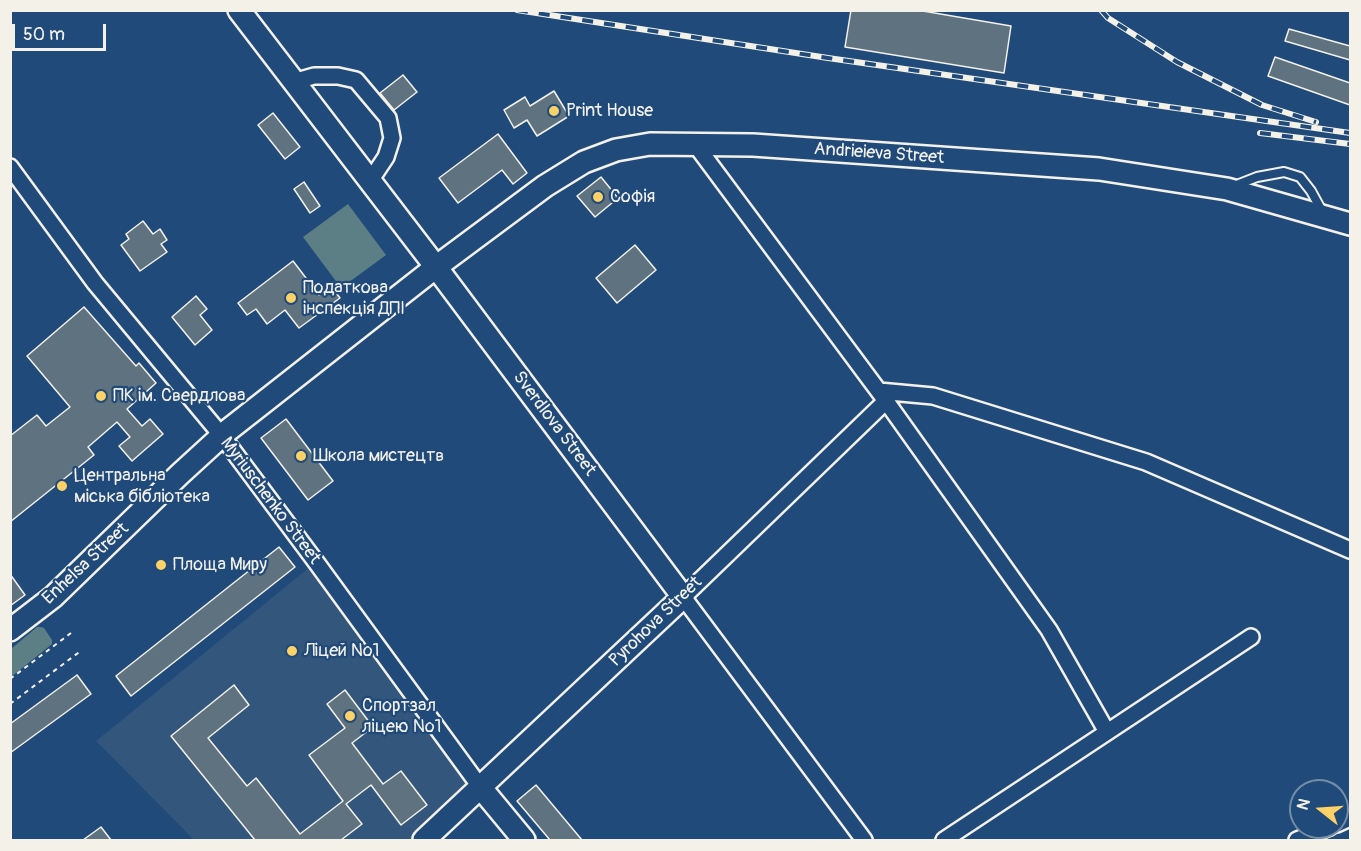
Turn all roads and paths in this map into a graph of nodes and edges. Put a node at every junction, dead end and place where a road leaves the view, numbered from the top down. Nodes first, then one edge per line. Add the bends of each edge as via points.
1 (239, 10) edge
2 (293, 82) junction
3 (695, 144) junction
4 (10, 167) edge
5 (370, 181) junction
6 (1227, 189) junction
7 (1325, 217) junction
8 (1350, 224) edge
9 (436, 267) junction
10 (883, 396) junction
11 (222, 436) junction
12 (1350, 550) edge
13 (683, 597) junction
14 (10, 630) edge
15 (71, 633) dead end
16 (1251, 637) dead end
17 (82, 651) dead end
18 (10, 679) edge
19 (10, 704) edge
20 (1107, 732) junction
21 (481, 788) junction
22 (424, 840) edge
23 (524, 840) edge
24 (864, 840) edge
25 (944, 840) edge

1 - 2 street, Sverdlova Street
2 - 5 street, Sverdlova Street
2 - 5 street via 314,76 338,76 356,80 369,93 388,118 392,138 386,157
3 - 6 street, Andrieieva Street via 1099,169
3 - 9 street, Andrieieva Street via 650,144 616,150 584,162
3 - 10 street
4 - 11 street, Myriuschenko Street via 95,283
5 - 9 street, Sverdlova Street
6 - 7 street, Andrieieva Street
6 - 7 lane via 1284,172 1300,177
7 - 8 street, Andrieieva Street
9 - 11 street, Enhelsa Street
9 - 13 street, Sverdlova Street
10 - 12 street via 933,396 1146,462
10 - 13 street, Pyrohova Street
10 - 20 street via 1049,630
11 - 14 street, Enhelsa Street via 53,597
11 - 21 street, Myriuschenko Street
13 - 21 street, Pyrohova Street
13 - 24 street, Sverdlova Street
15 - 18 path
16 - 20 street
17 - 19 path
20 - 25 street
21 - 22 street, Pyrohova Street
21 - 23 street, Myriuschenko Street

